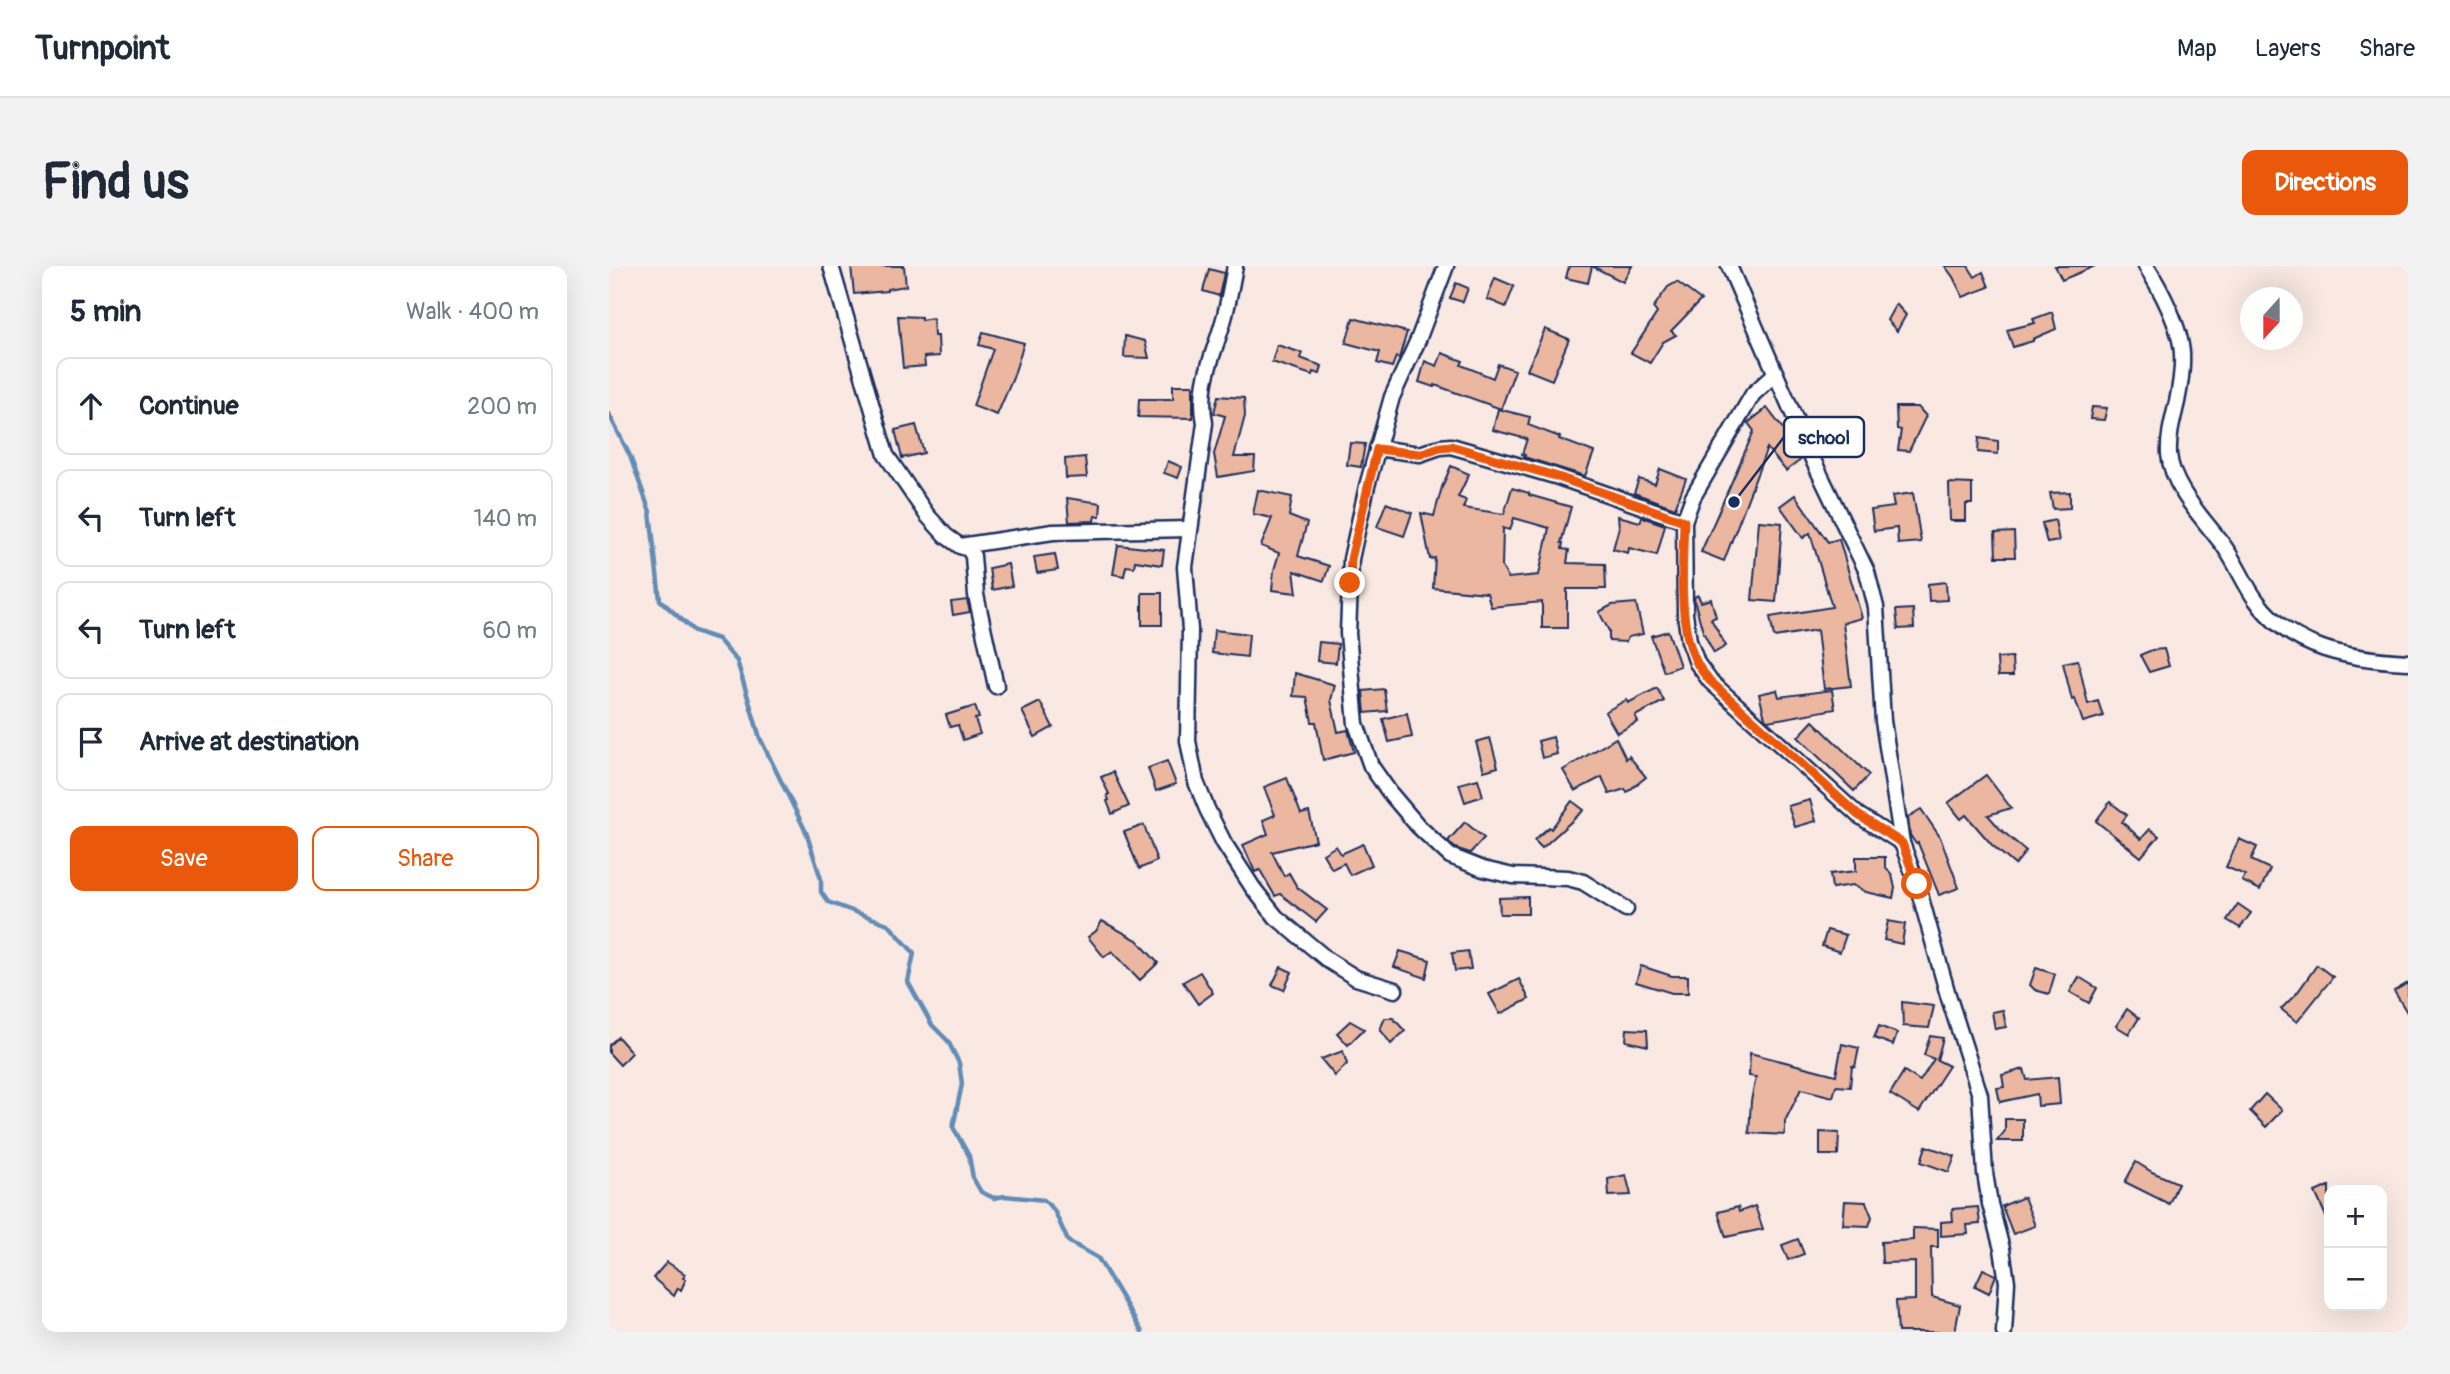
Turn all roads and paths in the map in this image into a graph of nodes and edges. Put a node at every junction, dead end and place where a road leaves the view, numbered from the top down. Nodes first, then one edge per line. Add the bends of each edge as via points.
1 (831, 266) edge
2 (1235, 266) edge
3 (1446, 266) edge
4 (1729, 266) edge
5 (2146, 266) edge
6 (1775, 374) junction
7 (1377, 449) junction
8 (1684, 521) junction
9 (1189, 529) junction
10 (960, 546) junction
11 (2408, 662) edge
12 (996, 686) dead end
13 (1902, 843) junction
14 (1626, 909) dead end
15 (1395, 990) dead end
16 (2004, 1332) edge

1 - 10 street via 886,455 927,515
2 - 9 street via 1202,390 1205,423
3 - 7 street via 1391,397
4 - 6 street
5 - 11 street via 2169,309 2182,352 2169,456 2180,486 2267,615 2305,642 2333,653
6 - 8 street via 1752,394
6 - 13 street via 1867,572 1876,607 1883,721
7 - 8 street via 1420,454 1440,447 1459,448
7 - 14 street via 1351,559 1348,606 1356,724 1371,766 1418,826 1450,856 1513,876 1583,882
8 - 13 street via 1685,614 1697,663 1710,681 1858,815
9 - 10 street via 1053,532
9 - 15 street via 1185,567 1190,630 1188,741 1207,809 1224,843 1276,917 1356,978
10 - 12 street via 973,556 976,595
13 - 16 street via 1980,1095 1985,1172 2007,1282

